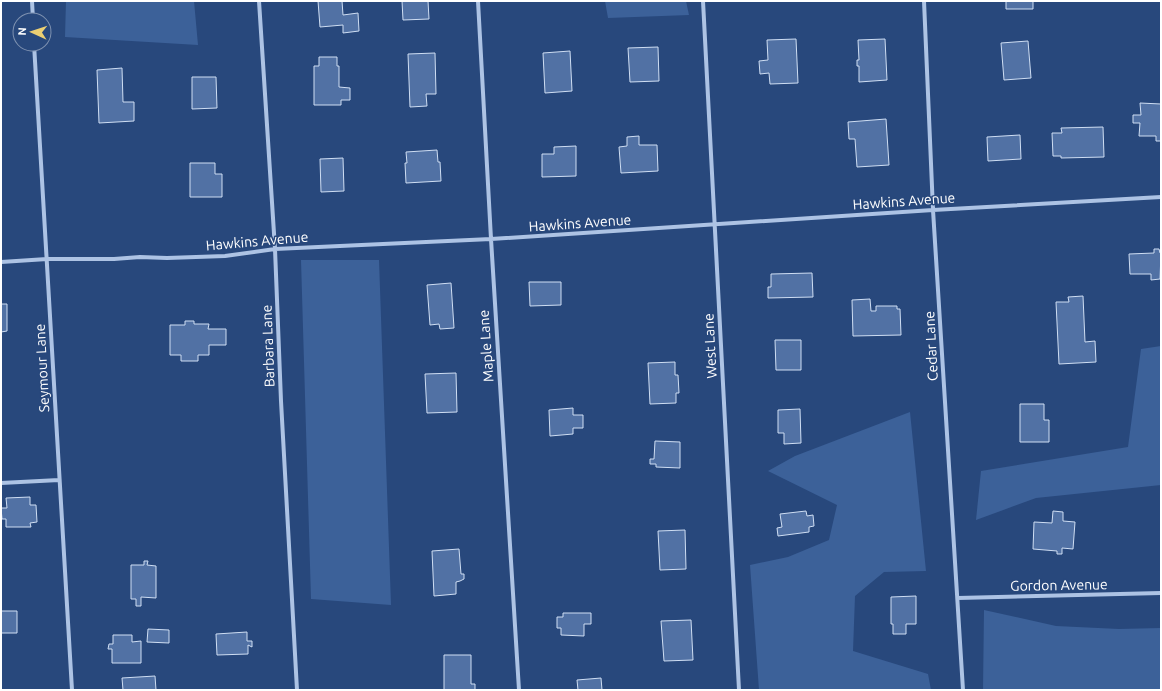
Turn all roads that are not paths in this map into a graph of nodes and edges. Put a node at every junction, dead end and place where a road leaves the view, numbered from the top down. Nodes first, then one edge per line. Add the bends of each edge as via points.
1 (32, 1) edge
2 (259, 1) edge
3 (478, 1) edge
4 (703, 1) edge
5 (924, 1) edge
6 (33, 12) edge
7 (34, 52) edge
8 (1161, 197) edge
9 (933, 210) junction
10 (714, 225) junction
11 (491, 240) junction
12 (275, 249) junction
13 (47, 259) junction
14 (1, 262) edge
15 (59, 480) junction
16 (1, 483) edge
17 (1161, 593) edge
18 (958, 598) junction
19 (72, 690) edge
20 (297, 690) edge
21 (520, 690) edge
22 (739, 690) edge
23 (964, 690) edge

1 - 6 street
2 - 12 street, Barbara Lane
3 - 11 street, Maple Lane
4 - 10 street, West Lane
5 - 9 street, Cedar Lane
7 - 13 street, Seymour Lane
8 - 9 street, Hawkins Avenue
9 - 10 street, Hawkins Avenue
9 - 18 street, Cedar Lane
10 - 11 street, Hawkins Avenue
10 - 22 street, West Lane
11 - 12 street, Hawkins Avenue
11 - 21 street, Maple Lane
12 - 13 street, Hawkins Avenue via 225,256
12 - 20 street, Barbara Lane
13 - 14 street, Hawkins Avenue
13 - 15 street, Seymour Lane
15 - 16 street
15 - 19 street, Seymour Lane
17 - 18 street, Gordon Avenue
18 - 23 street, Cedar Lane

